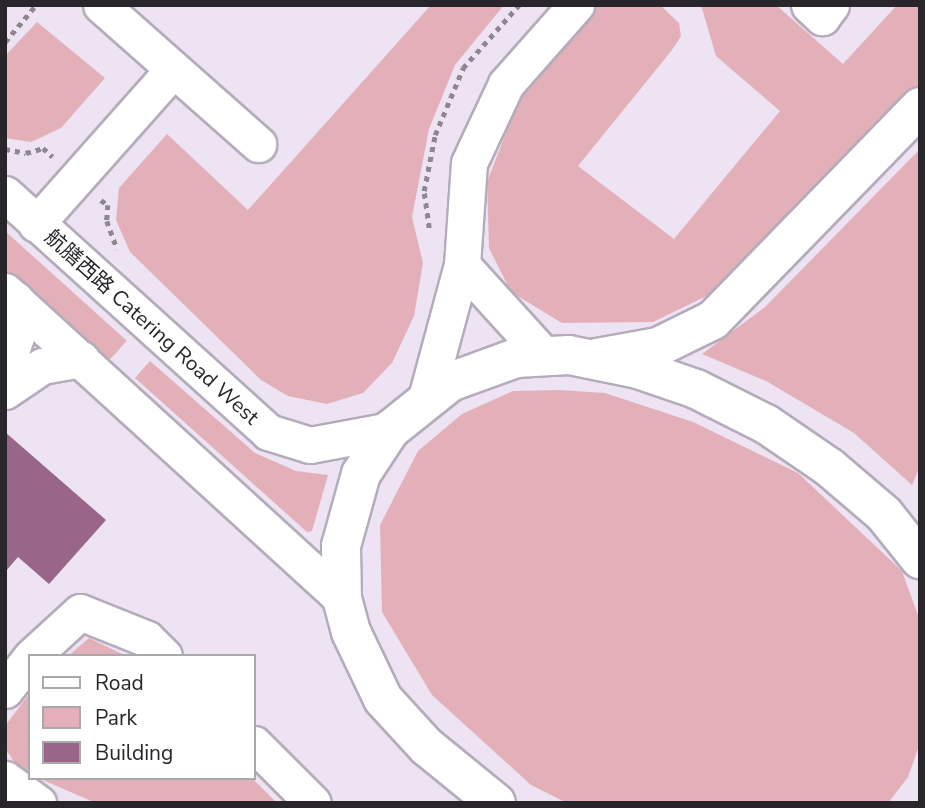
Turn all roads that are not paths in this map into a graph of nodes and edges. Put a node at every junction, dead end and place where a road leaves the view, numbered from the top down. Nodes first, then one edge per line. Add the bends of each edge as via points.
1 (101, 5) edge
2 (576, 5) edge
3 (809, 5) edge
4 (831, 5) edge
5 (172, 71) junction
6 (920, 107) edge
7 (258, 144) dead end
8 (5, 194) edge
9 (36, 224) junction
10 (462, 265) junction
11 (10, 295) edge
12 (544, 355) junction
13 (81, 359) junction
14 (597, 359) junction
15 (5, 372) edge
16 (5, 391) edge
17 (426, 398) junction
18 (390, 430) junction
19 (920, 559) edge
20 (342, 599) junction
21 (34, 654) edge
22 (162, 654) edge
23 (28, 661) edge
24 (5, 690) edge
25 (256, 746) edge
26 (5, 779) edge
27 (38, 803) edge
28 (313, 803) edge
29 (496, 803) edge

1 - 5 street
2 - 10 street via 506,84 468,163
3 - 4 street via 822,17
5 - 7 street
5 - 9 street
6 - 14 main road via 713,320 657,347
8 - 9 street, 航膳西路 Catering Road West
9 - 18 street, 航膳西路 Catering Road West via 268,432 310,445 345,442
10 - 12 street
10 - 17 street
11 - 13 street
11 - 15 street via 16,337
12 - 14 main road
12 - 17 main road via 470,372
13 - 16 street via 42,366
13 - 20 street
14 - 19 main road via 696,389 766,424 829,467 875,506
17 - 18 main road
18 - 20 main road via 361,474 351,500 341,545
20 - 29 main road via 351,632 383,699 427,747
21 - 22 street via 80,612 148,639
23 - 24 street
25 - 28 street
26 - 27 street

